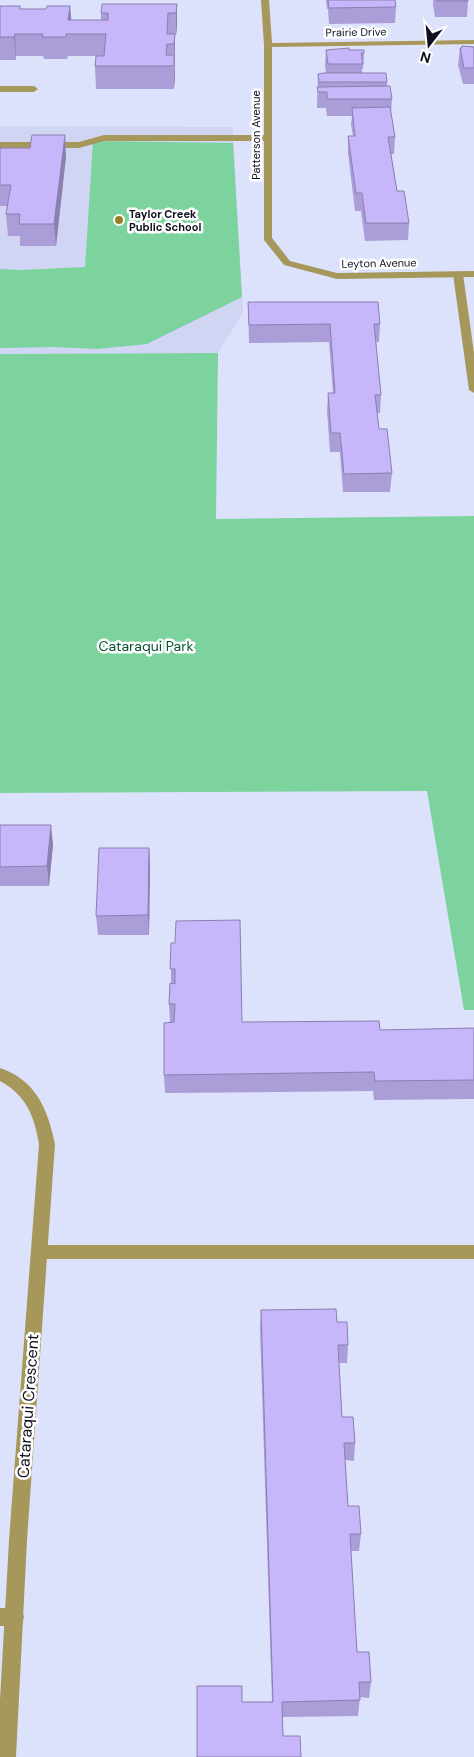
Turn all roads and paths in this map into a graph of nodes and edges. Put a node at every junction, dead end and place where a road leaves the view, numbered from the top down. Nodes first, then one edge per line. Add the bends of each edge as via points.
1 (265, 0) edge
2 (474, 42) edge
3 (268, 45) junction
4 (0, 89) edge
5 (34, 89) dead end
6 (267, 138) junction
7 (0, 145) edge
8 (287, 264) joint
9 (458, 274) junction
10 (474, 274) edge
11 (474, 390) edge
12 (0, 1074) edge
13 (40, 1252) junction
14 (474, 1252) edge
15 (8, 1617) edge
16 (6, 1757) edge

1 - 3 street, Patterson Avenue
2 - 3 street, Prairie Drive
3 - 6 street, Patterson Avenue
4 - 5 street
6 - 7 street via 104,138 79,145
6 - 8 street, Patterson Avenue via 267,238
8 - 9 street, Leyton Avenue via 337,276
9 - 10 street, Leyton Avenue
9 - 11 street
12 - 13 street, Cataraqui Crescent via 14,1081 33,1099 41,1114 47,1144
13 - 14 street
13 - 15 street, Cataraqui Crescent via 18,1540
15 - 16 street, Cataraqui Crescent

